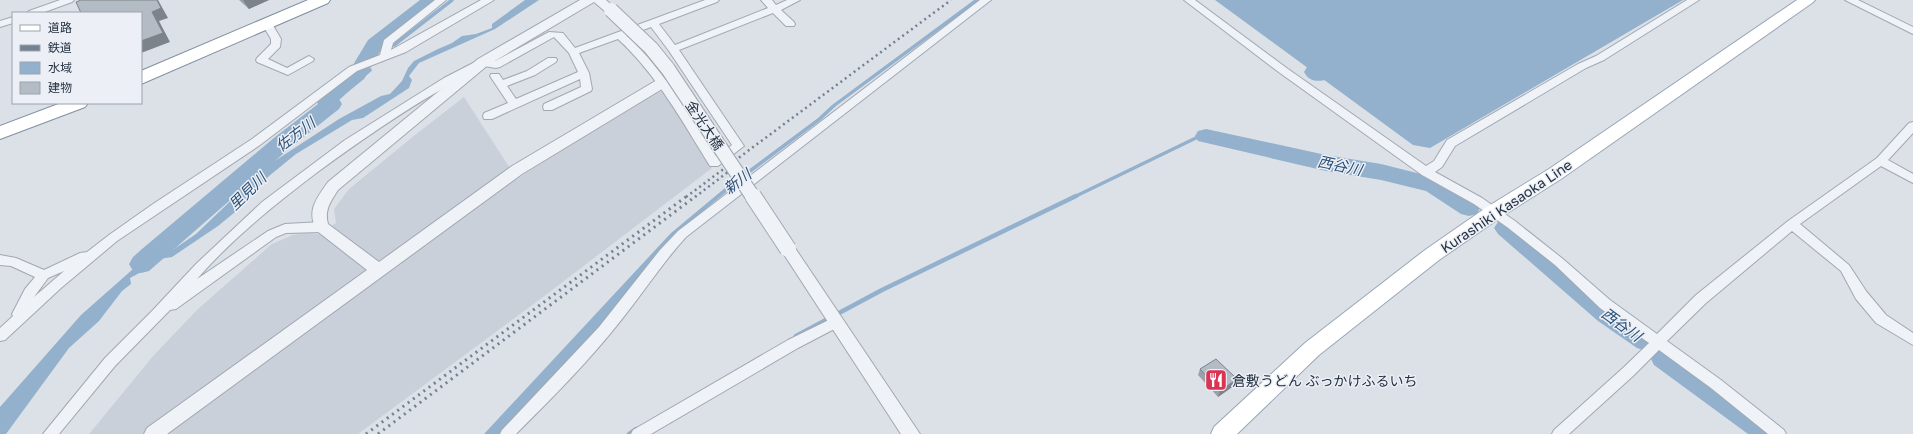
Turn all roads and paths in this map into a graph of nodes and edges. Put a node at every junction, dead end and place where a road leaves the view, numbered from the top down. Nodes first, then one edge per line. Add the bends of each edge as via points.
1 (69, 0) edge
2 (322, 0) edge
3 (441, 0) edge
4 (488, 0) edge
5 (589, 0) edge
6 (599, 0) edge
7 (714, 0) edge
8 (766, 0) edge
9 (795, 0) edge
10 (986, 0) edge
11 (1189, 0) edge
12 (1694, 0) edge
13 (1807, 0) edge
14 (1850, 0) edge
15 (774, 9) junction
16 (35, 12) edge
17 (12, 20) edge
18 (653, 23) junction
19 (0, 24) edge
20 (267, 24) junction
21 (790, 24) dead end
22 (1913, 31) edge
23 (620, 35) junction
24 (673, 49) junction
25 (573, 52) junction
26 (385, 57) junction
27 (309, 59) dead end
28 (552, 60) dead end
29 (483, 62) junction
30 (686, 68) junction
31 (584, 73) junction
32 (495, 76) dead end
33 (142, 78) edge
34 (662, 82) junction
35 (501, 85) junction
36 (76, 104) edge
37 (514, 104) junction
38 (548, 107) dead end
39 (488, 116) dead end
40 (1913, 126) edge
41 (0, 133) edge
42 (1881, 161) junction
43 (1426, 172) junction
44 (1913, 179) edge
45 (1494, 212) junction
46 (1792, 224) junction
47 (322, 227) junction
48 (103, 246) junction
49 (0, 260) edge
50 (378, 270) junction
51 (44, 275) junction
52 (157, 315) junction
53 (833, 318) junction
54 (16, 320) junction
55 (0, 336) edge
56 (1913, 340) edge
57 (1657, 342) junction
58 (50, 434) edge
59 (153, 434) edge
60 (508, 434) edge
61 (638, 434) edge
62 (910, 434) edge
63 (1222, 434) edge
64 (1559, 434) edge
65 (1779, 434) edge

1 - 16 street
2 - 20 highway
3 - 26 street via 388,42
4 - 26 street via 402,50
5 - 29 street
6 - 53 street, 金光大橋, bridge via 651,48 668,69
7 - 18 street
8 - 15 street
9 - 15 street
10 - 60 street via 682,234 666,250 617,316
11 - 43 street
12 - 43 street via 1600,58 1451,143 1438,164
13 - 45 main road, Kurashiki Kasaoka Line via 1555,174
14 - 22 street
15 - 21 street
15 - 24 street
17 - 19 street
18 - 23 street
18 - 24 street
20 - 27 street via 276,39 276,45 261,60 288,72
20 - 33 highway
23 - 25 street
23 - 34 street via 651,66
24 - 30 street
25 - 29 street via 559,35 553,34 496,65
25 - 31 street
26 - 48 street via 353,69 256,142
28 - 35 street via 531,73
29 - 47 street via 333,186 318,215
29 - 52 street via 448,80 348,142 266,205 200,267
30 - 34 street
30 - 34 street via 738,146 714,163
31 - 37 street
31 - 38 street via 587,89
32 - 35 street
34 - 50 street via 517,170
35 - 37 street
36 - 41 highway
37 - 39 street
40 - 42 street
42 - 44 street
42 - 46 street
43 - 45 street
45 - 57 street via 1559,262 1605,304
45 - 63 main road, Kurashiki Kasaoka Line via 1432,255 1318,344
46 - 56 street via 1845,268 1861,295 1881,319
46 - 57 street via 1701,299
47 - 50 street
47 - 52 street via 285,229 272,234
48 - 51 street
48 - 54 street
49 - 51 street via 12,261
50 - 59 street
51 - 54 street via 30,293
52 - 58 street via 110,362
53 - 61 street
53 - 62 street, 金光大橋
54 - 55 street
57 - 64 street via 1628,372
57 - 65 street

